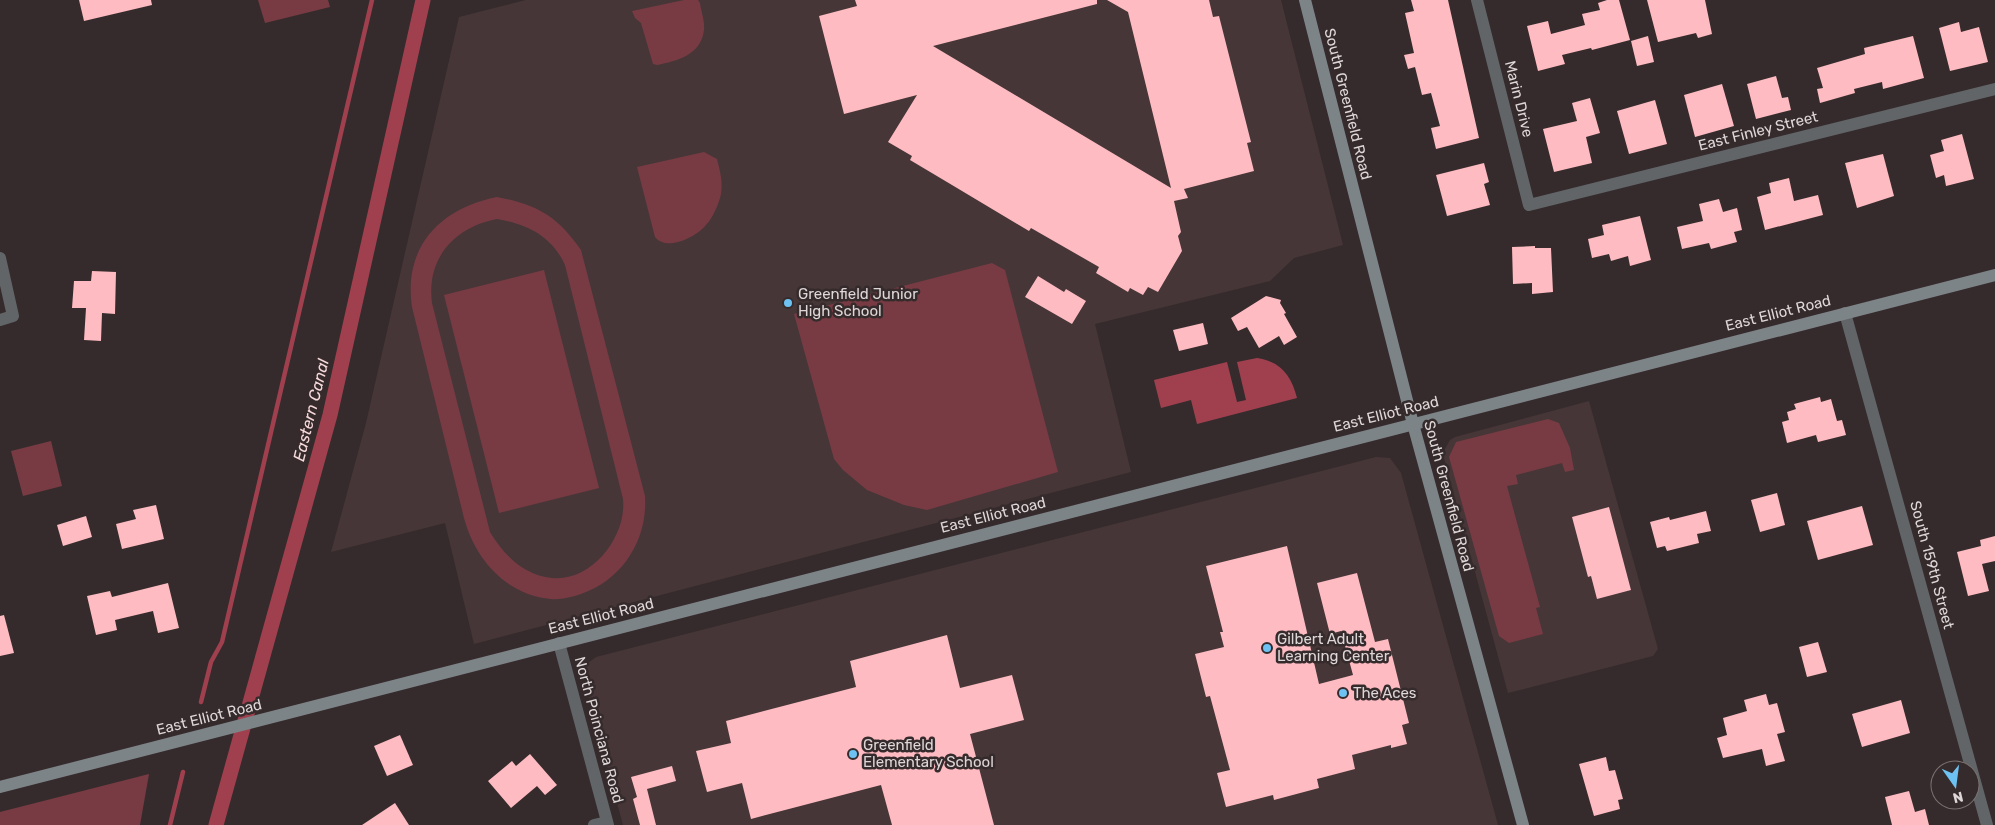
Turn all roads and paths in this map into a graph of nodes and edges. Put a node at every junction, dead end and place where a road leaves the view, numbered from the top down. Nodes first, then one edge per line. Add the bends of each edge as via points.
1 (1305, 0) edge
2 (1477, 0) edge
3 (1995, 89) edge
4 (1529, 205) joint
5 (0, 258) edge
6 (1995, 275) edge
7 (1845, 313) junction
8 (0, 320) edge
9 (1412, 424) junction
10 (559, 643) junction
11 (0, 787) edge
12 (603, 824) edge
13 (1522, 825) edge
14 (1987, 825) edge

1 - 9 main road, South Greenfield Road
2 - 4 street, Marin Drive
3 - 4 street, East Finley Street
5 - 8 street via 13,316
6 - 7 main road, East Elliot Road
7 - 9 main road, East Elliot Road
7 - 14 street, South 159th Street
9 - 10 main road, East Elliot Road
9 - 13 main road, South Greenfield Road
10 - 11 main road, East Elliot Road
10 - 12 street, North Poinciana Road

